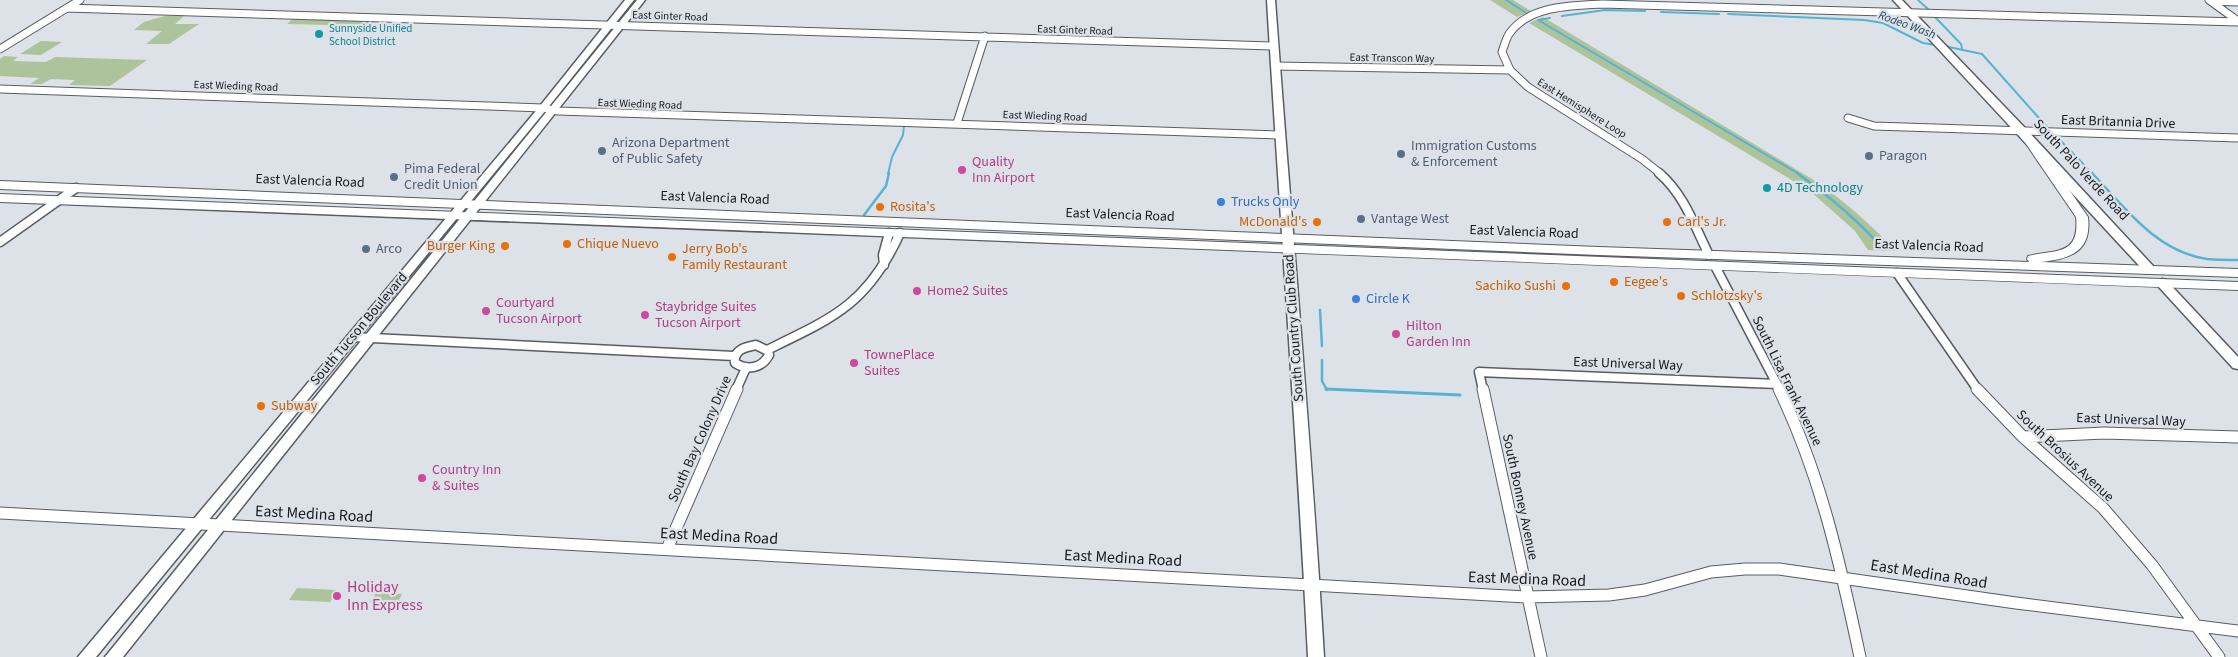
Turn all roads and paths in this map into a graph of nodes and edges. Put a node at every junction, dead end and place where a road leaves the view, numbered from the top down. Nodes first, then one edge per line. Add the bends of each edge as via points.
1 (80, 0) edge
2 (630, 0) edge
3 (641, 0) edge
4 (1271, 0) edge
5 (1814, 0) edge
6 (1897, 0) edge
7 (2210, 0) edge
8 (1601, 2) edge
9 (2238, 2) edge
10 (66, 8) junction
11 (1822, 10) junction
12 (1908, 13) junction
13 (2238, 22) edge
14 (611, 24) junction
15 (622, 24) junction
16 (985, 36) junction
17 (1273, 46) junction
18 (0, 49) edge
19 (1275, 66) junction
20 (1510, 70) junction
21 (0, 89) edge
22 (547, 109) junction
23 (1848, 118) dead end
24 (956, 123) junction
25 (2025, 134) junction
26 (1280, 135) junction
27 (2238, 138) edge
28 (0, 185) edge
29 (76, 188) junction
30 (282, 196) junction
31 (0, 198) edge
32 (57, 201) junction
33 (462, 204) junction
34 (478, 205) junction
35 (270, 208) junction
36 (453, 216) junction
37 (469, 216) junction
38 (678, 218) junction
39 (897, 227) junction
40 (0, 242) edge
41 (1288, 244) junction
42 (1712, 261) junction
43 (1924, 262) junction
44 (2150, 270) junction
45 (1896, 273) junction
46 (2238, 273) edge
47 (2162, 283) junction
48 (2238, 286) edge
49 (352, 337) junction
50 (372, 338) junction
51 (767, 350) junction
52 (734, 356) junction
53 (2238, 365) edge
54 (746, 368) junction
55 (1479, 372) joint
56 (1776, 384) junction
57 (2023, 437) junction
58 (2238, 437) edge
59 (0, 513) edge
60 (196, 524) junction
61 (219, 525) junction
62 (667, 549) junction
63 (1842, 577) junction
64 (1312, 584) junction
65 (1527, 597) junction
66 (2196, 626) junction
67 (2238, 631) edge
68 (86, 657) edge
69 (113, 657) edge
70 (1316, 657) edge
71 (1541, 657) edge
72 (1860, 657) edge
73 (2219, 657) edge

1 - 10 street
2 - 14 main road, South Tucson Boulevard
3 - 15 main road, South Tucson Boulevard
4 - 17 main road, South Country Club Road
5 - 11 street
6 - 12 main road, South Palo Verde Road
7 - 9 street
7 - 13 street
8 - 11 street
8 - 20 street via 1570,6 1525,19 1509,34 1502,52
10 - 14 street, East Ginter Road
10 - 18 street
11 - 12 street
12 - 13 street
12 - 25 main road, South Palo Verde Road
14 - 15 street, East Ginter Road
14 - 22 main road, South Tucson Boulevard
15 - 16 street, East Ginter Road
15 - 22 main road, South Tucson Boulevard
16 - 17 street, East Ginter Road
16 - 24 street
17 - 19 main road, South Country Club Road
19 - 20 street, East Transcon Way
19 - 26 main road, South Country Club Road
20 - 42 street, East Hemisphere Loop via 1528,87 1659,171 1679,194
21 - 22 street, East Wieding Road
22 - 24 street, East Wieding Road
22 - 33 main road, South Tucson Boulevard
22 - 34 main road, South Tucson Boulevard
23 - 25 street, East Britannia Drive via 1874,126
24 - 26 street, East Wieding Road
25 - 27 street, East Britannia Drive
25 - 43 main road via 2082,217 2083,239 2065,254 2045,258
25 - 44 main road, South Palo Verde Road
26 - 41 main road, South Country Club Road
28 - 29 main road, East Valencia Road
29 - 30 main road, East Valencia Road
29 - 32 street
30 - 33 main road, East Valencia Road
30 - 35 main road
31 - 32 main road, East Valencia Road
32 - 35 main road, East Valencia Road
32 - 40 street
33 - 34 main road, East Valencia Road
33 - 36 main road, South Tucson Boulevard
34 - 37 main road, South Tucson Boulevard
34 - 38 main road, East Valencia Road
35 - 36 main road, East Valencia Road
36 - 37 main road, East Valencia Road
36 - 49 main road, South Tucson Boulevard
37 - 38 main road, East Valencia Road
37 - 50 main road, South Tucson Boulevard
38 - 39 main road, East Valencia Road
39 - 41 main road, East Valencia Road
39 - 51 street via 891,256 859,299 837,315
41 - 42 main road, East Valencia Road
41 - 64 main road, South Country Club Road
42 - 43 main road, East Valencia Road
42 - 45 main road, East Valencia Road
42 - 56 street, South Lisa Frank Avenue
43 - 44 main road, East Valencia Road
44 - 46 main road, East Valencia Road
44 - 47 main road, South Palo Verde Road
45 - 47 main road, East Valencia Road
45 - 57 street, South Brosius Avenue via 1979,392
47 - 48 main road, East Valencia Road
47 - 53 main road, South Palo Verde Road
49 - 50 street
49 - 60 main road, South Tucson Boulevard
50 - 52 street
50 - 61 main road, South Tucson Boulevard
51 - 52 street via 761,346 750,346
51 - 54 street via 769,354 764,362
52 - 54 street via 735,363
54 - 62 street, South Bay Colony Drive
55 - 56 street, East Universal Way
55 - 65 street, South Bonney Avenue
56 - 63 street, South Lisa Frank Avenue via 1815,474
57 - 58 street, East Universal Way via 2064,432
57 - 66 street, South Brosius Avenue via 2103,508 2152,565
59 - 60 street, East Medina Road
60 - 61 street, East Medina Road
60 - 68 main road, South Tucson Boulevard
61 - 62 street, East Medina Road
61 - 69 main road, South Tucson Boulevard
62 - 64 street, East Medina Road
63 - 65 street, East Medina Road via 1742,568 1700,574 1639,591 1593,597
63 - 66 street, East Medina Road
63 - 72 street, South Lisa Frank Avenue
64 - 65 street, East Medina Road
64 - 70 main road, South Country Club Road
65 - 71 street, South Bonney Avenue
66 - 67 street, East Medina Road
66 - 73 street, South Brosius Avenue

